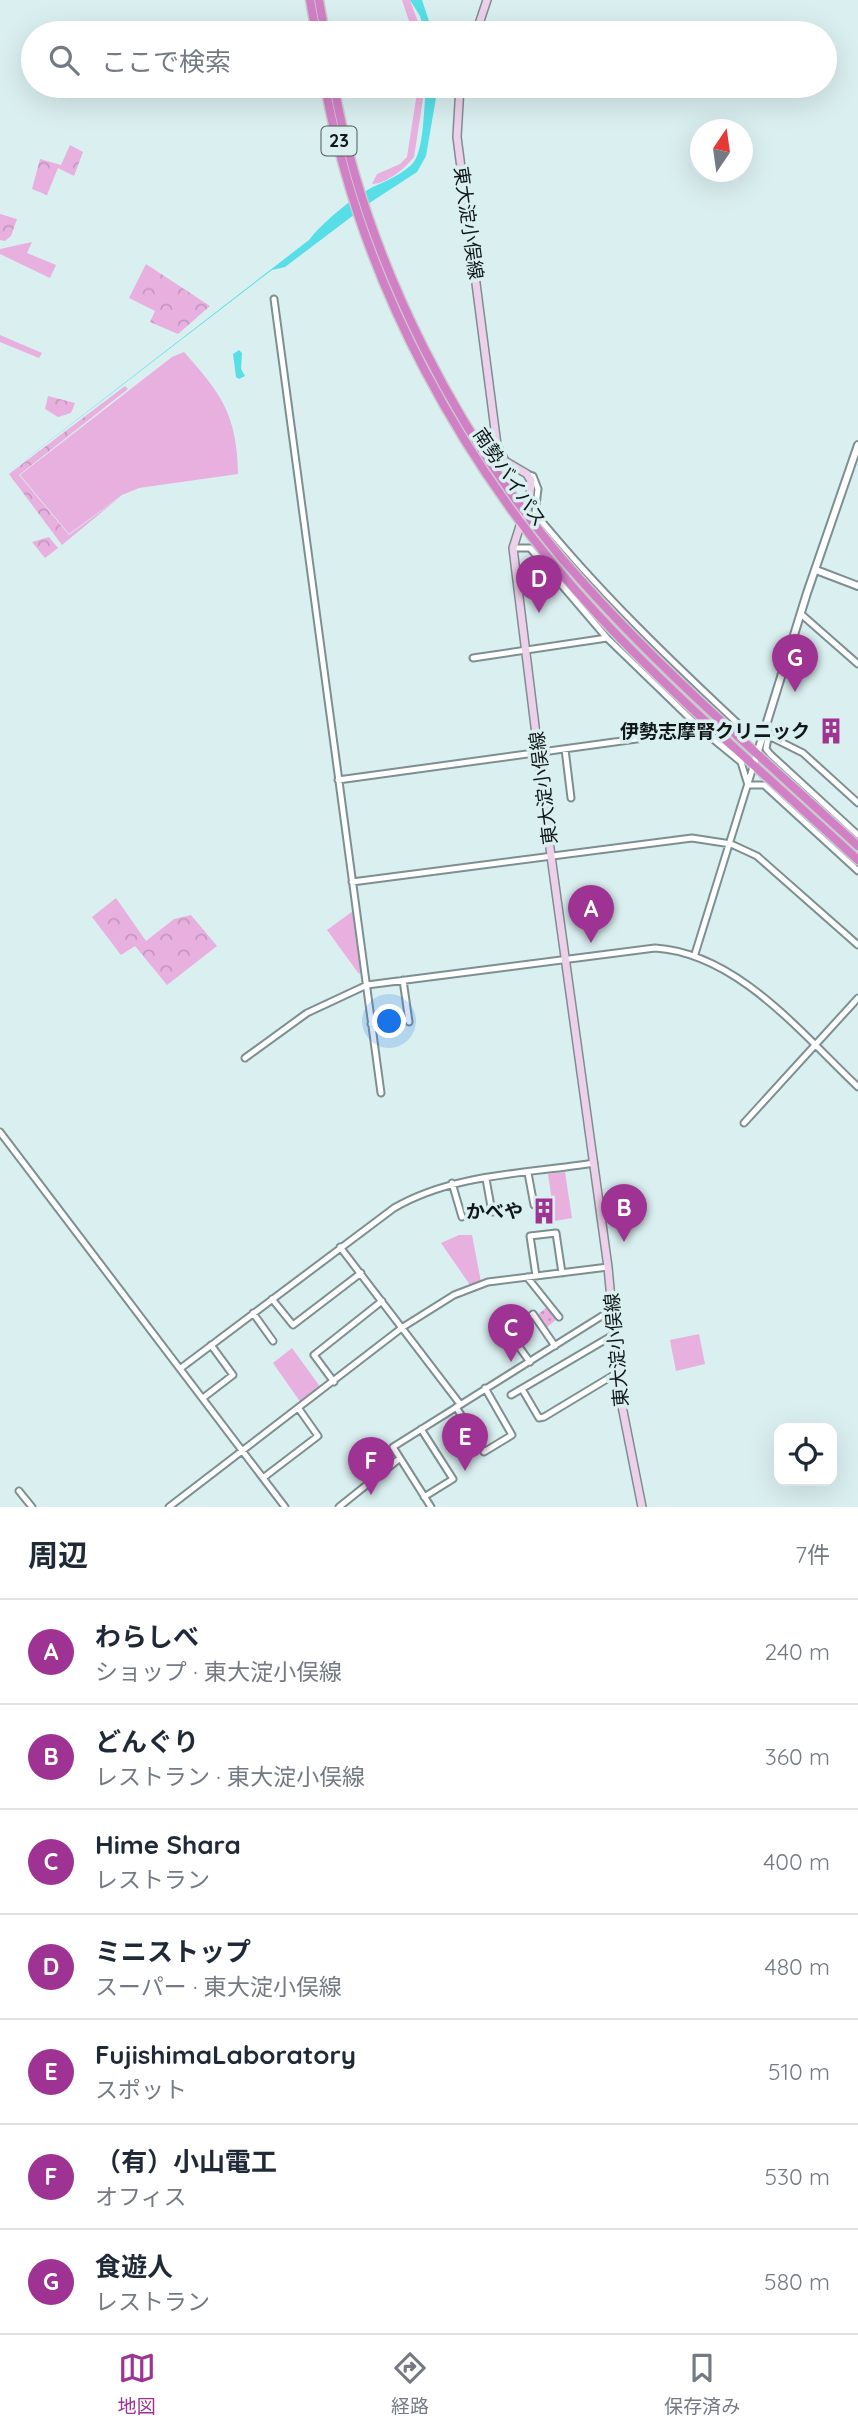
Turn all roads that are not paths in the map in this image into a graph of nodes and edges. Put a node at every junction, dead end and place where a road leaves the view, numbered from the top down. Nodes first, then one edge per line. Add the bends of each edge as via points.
1 (310, 0) edge
2 (319, 0) edge
3 (487, 0) edge
4 (314, 21) edge
5 (323, 21) edge
6 (480, 21) edge
7 (329, 98) edge
8 (337, 98) edge
9 (459, 98) edge
10 (358, 193) junction
11 (274, 299) dead end
12 (858, 445) edge
13 (527, 474) junction
14 (525, 511) junction
15 (521, 524) junction
16 (513, 548) junction
17 (816, 570) junction
18 (858, 586) edge
19 (801, 614) junction
20 (607, 638) junction
21 (526, 650) junction
22 (473, 657) dead end
23 (858, 664) edge
24 (766, 727) junction
25 (702, 730) junction
26 (769, 736) junction
27 (565, 749) junction
28 (538, 753) junction
29 (757, 753) junction
30 (754, 764) junction
31 (338, 780) junction
32 (748, 785) junction
33 (571, 798) dead end
34 (858, 803) edge
35 (858, 835) edge
36 (731, 844) junction
37 (858, 846) edge
38 (551, 856) junction
39 (858, 860) edge
40 (858, 871) edge
41 (352, 882) junction
42 (858, 945) edge
43 (695, 954) junction
44 (566, 960) junction
45 (403, 980) junction
46 (367, 985) junction
47 (858, 999) edge
48 (372, 1024) junction
49 (815, 1046) junction
50 (245, 1058) dead end
51 (858, 1087) edge
52 (381, 1093) dead end
53 (744, 1123) dead end
54 (0, 1132) edge
55 (594, 1163) junction
56 (528, 1173) junction
57 (486, 1179) junction
58 (452, 1183) junction
59 (534, 1205) dead end
60 (503, 1210) dead end
61 (462, 1217) dead end
62 (340, 1247) junction
63 (608, 1267) junction
64 (360, 1273) junction
65 (562, 1273) junction
66 (536, 1276) junction
67 (527, 1277) junction
68 (272, 1298) junction
69 (382, 1301) junction
70 (613, 1308) junction
71 (253, 1313) junction
72 (559, 1317) dead end
73 (403, 1327) junction
74 (615, 1334) junction
75 (273, 1341) dead end
76 (211, 1345) junction
77 (555, 1346) junction
78 (530, 1362) junction
79 (181, 1368) junction
80 (617, 1373) junction
81 (334, 1382) junction
82 (485, 1388) junction
83 (522, 1389) junction
84 (511, 1395) dead end
85 (203, 1398) junction
86 (458, 1406) junction
87 (299, 1409) junction
88 (421, 1429) junction
89 (242, 1451) junction
90 (400, 1459) junction
91 (263, 1478) junction
92 (19, 1491) dead end
93 (424, 1497) junction
94 (179, 1504) edge
95 (32, 1507) edge
96 (169, 1507) edge
97 (285, 1507) edge
98 (339, 1507) edge
99 (431, 1507) edge
100 (642, 1507) edge

1 - 4 highway
2 - 5 highway
3 - 6 main road
7 - 10 highway, 南勢バイパス / 23
8 - 10 highway, 南勢バイパス / 23
9 - 13 main road, 東大淀小俣線 via 457,137 497,445 505,461
10 - 14 highway, 南勢バイパス / 23 via 435,368
10 - 15 highway, 南勢バイパス / 23 via 360,214 397,311 476,458
11 - 31 street
12 - 17 street
13 - 14 main road, 東大淀小俣線 via 532,487
13 - 24 street via 537,484 536,513 628,620 747,732
14 - 15 main road, 東大淀小俣線
14 - 29 highway, 南勢バイパス / 23 via 608,609
15 - 16 main road, 東大淀小俣線
15 - 30 highway, 南勢バイパス / 23 via 601,618
16 - 20 street via 530,548
16 - 21 main road, 東大淀小俣線
17 - 18 street
17 - 19 street
19 - 23 street
19 - 24 street
20 - 21 street
20 - 25 street
21 - 22 street
21 - 28 main road, 東大淀小俣線
24 - 26 street
24 - 29 street
25 - 27 street
25 - 32 street via 745,767
26 - 34 street via 803,753
26 - 35 street via 766,749 770,754
27 - 28 street
27 - 33 street
28 - 31 street
28 - 38 main road, 東大淀小俣線
29 - 30 street
29 - 37 highway, 南勢バイパス / 23
30 - 32 street
30 - 39 highway, 南勢バイパス / 23
31 - 41 street
32 - 36 street
32 - 40 street via 764,785
36 - 38 street via 692,838
36 - 42 street via 767,863
36 - 43 street
38 - 41 street
38 - 44 main road, 東大淀小俣線
41 - 46 street
43 - 44 street via 655,948
43 - 49 street via 747,984
44 - 45 street
44 - 55 main road, 東大淀小俣線
45 - 46 street
45 - 48 street via 409,1020
46 - 48 street
46 - 50 street via 300,1017
47 - 49 street
48 - 52 street
49 - 51 street
49 - 53 street
54 - 79 street
55 - 56 street
55 - 63 main road, 東大淀小俣線
56 - 57 street
56 - 59 street
57 - 58 street
57 - 60 street via 492,1212
58 - 61 street
58 - 62 street via 406,1200
62 - 64 street
62 - 68 street
63 - 65 street
63 - 70 main road, 東大淀小俣線
64 - 68 street via 293,1325
64 - 69 street
65 - 66 street
65 - 66 street via 556,1233 530,1236
66 - 67 street
67 - 72 street
67 - 73 street via 471,1288
68 - 71 street
69 - 73 street
69 - 81 street via 314,1355
70 - 74 main road, 東大淀小俣線
70 - 77 street
71 - 75 street
71 - 76 street
73 - 81 street
73 - 86 street
74 - 80 main road, 東大淀小俣線
74 - 83 street
76 - 79 street
76 - 85 street via 233,1375
77 - 78 street
77 - 78 street via 533,1314 509,1333
78 - 82 street
79 - 85 street
80 - 83 street via 539,1418
80 - 100 main road, 東大淀小俣線
81 - 87 street
82 - 86 street
82 - 86 street via 512,1435 484,1452
83 - 84 street
85 - 89 street
86 - 88 street
87 - 89 street
87 - 91 street via 318,1436
88 - 90 street via 393,1447
88 - 93 street via 453,1479
89 - 91 street
89 - 94 street
90 - 93 street
90 - 98 street
91 - 97 street
92 - 95 street
93 - 99 street
94 - 96 street

